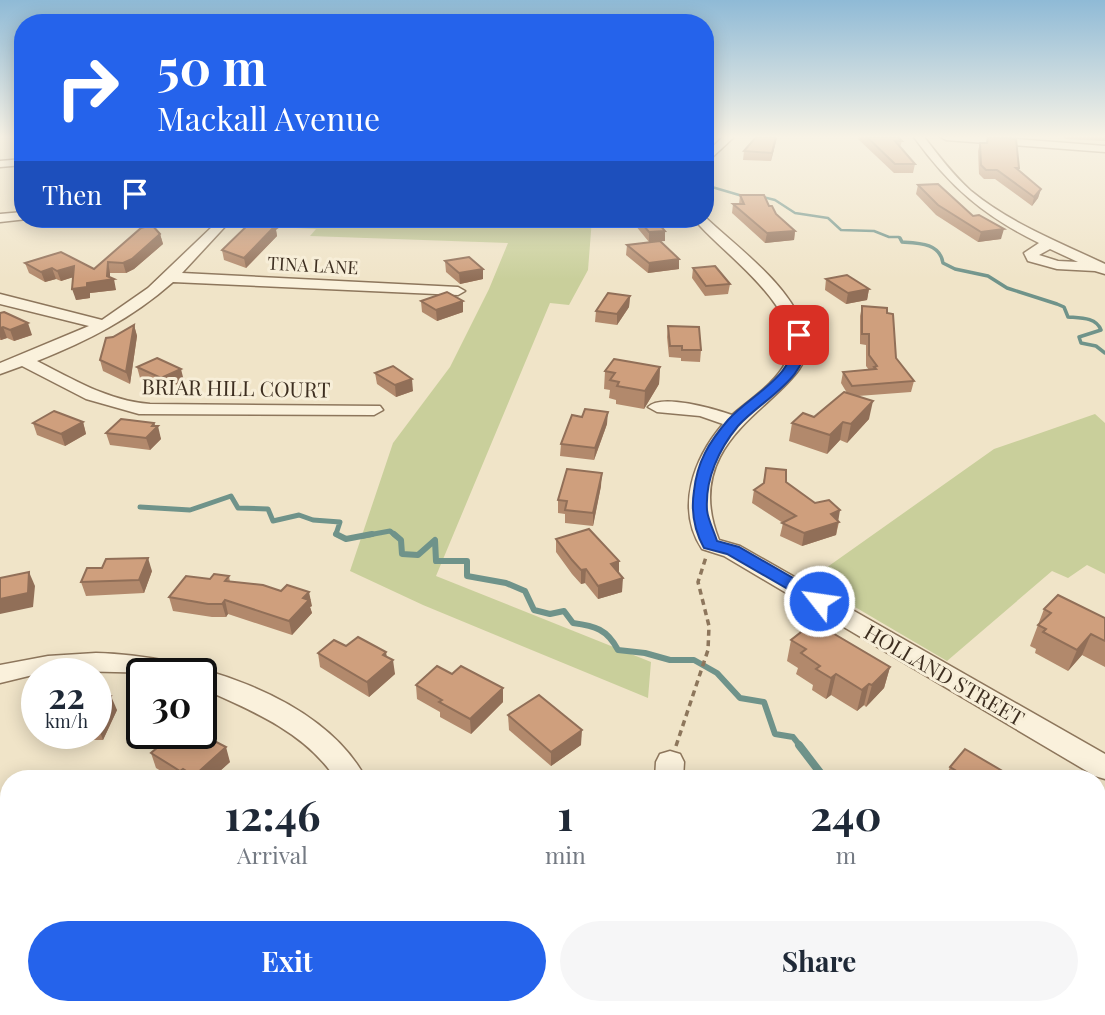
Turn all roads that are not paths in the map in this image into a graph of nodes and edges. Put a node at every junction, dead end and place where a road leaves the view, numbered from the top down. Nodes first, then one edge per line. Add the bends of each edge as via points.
1 (960, 184) edge
2 (217, 228) edge
3 (709, 228) edge
4 (1051, 243) junction
5 (1102, 268) edge
6 (166, 277) junction
7 (458, 291) dead end
8 (0, 299) edge
9 (104, 324) junction
10 (23, 360) junction
11 (0, 369) edge
12 (657, 407) dead end
13 (374, 410) dead end
14 (734, 422) junction
15 (126, 663) edge
16 (0, 674) edge
17 (217, 684) edge
18 (1105, 768) edge
19 (345, 770) edge

1 - 4 street via 976,200
2 - 6 street
3 - 14 street via 780,300 801,345 786,376
4 - 5 street
4 - 5 street via 1031,253 1033,258
6 - 7 street, TINA LANE
6 - 9 street via 137,304
8 - 9 street
9 - 10 street
10 - 11 street
10 - 13 street, BRIAR HILL COURT via 99,399 137,410
12 - 14 street via 702,411
14 - 18 street, HOLLAND STREET via 711,453 704,472 699,511 710,544 733,551
15 - 16 street via 47,665
17 - 19 street via 312,733

